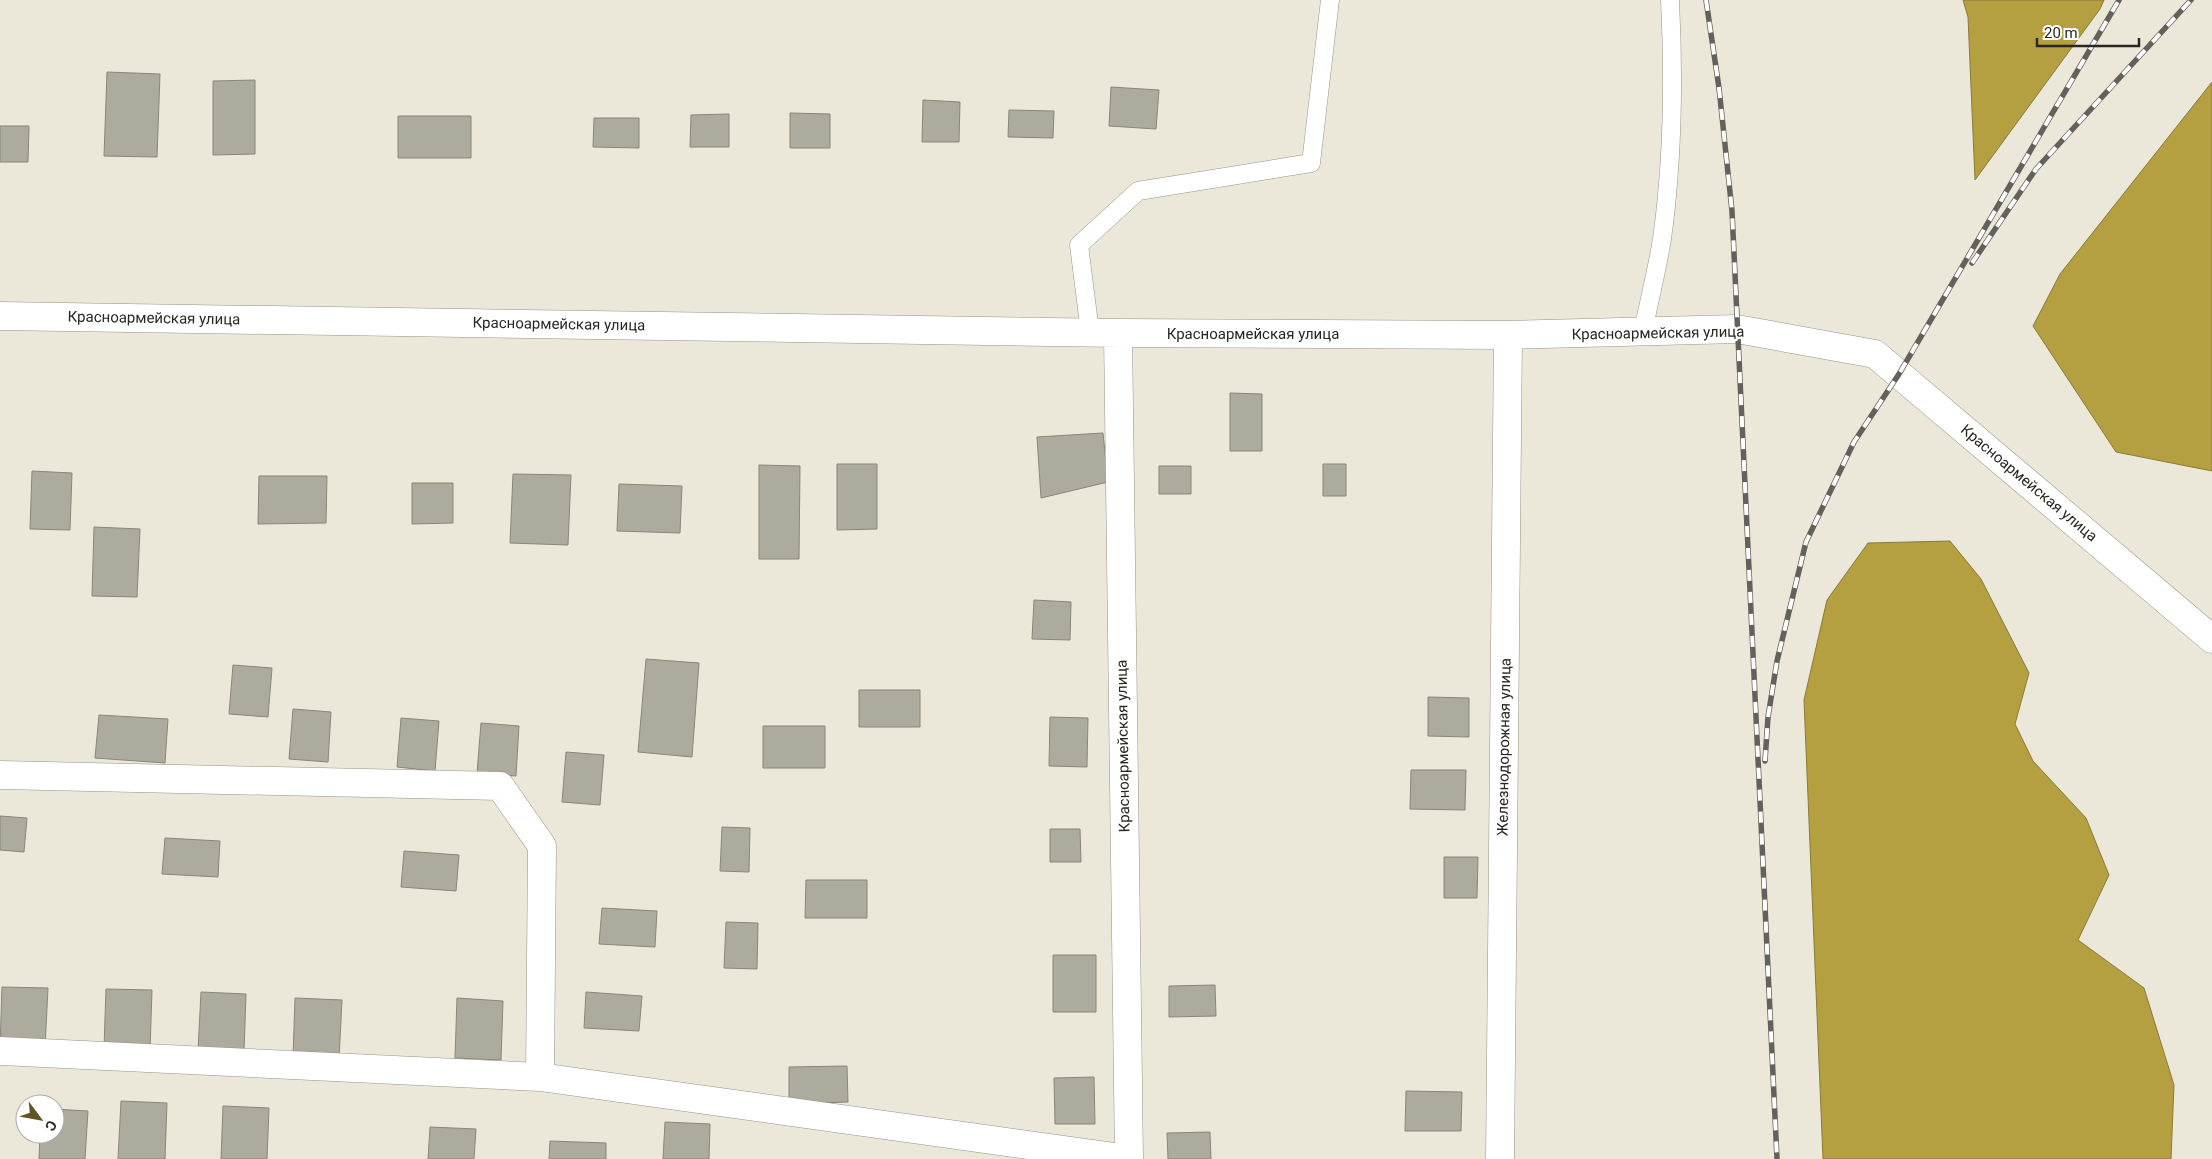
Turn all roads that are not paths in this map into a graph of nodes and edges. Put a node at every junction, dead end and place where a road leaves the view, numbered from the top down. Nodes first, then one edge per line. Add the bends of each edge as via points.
1 (1330, 0) edge
2 (1670, 0) edge
3 (0, 316) edge
4 (1090, 332) junction
5 (1643, 332) junction
6 (1118, 333) junction
7 (1508, 335) junction
8 (2212, 639) edge
9 (0, 775) edge
10 (0, 1051) edge
11 (540, 1077) junction
12 (1129, 1159) edge
13 (1500, 1159) edge

1 - 4 lane via 1311,164 1138,191 1079,245
2 - 5 lane via 1674,77 1671,145 1662,239
3 - 4 street, Красноармейская улица
4 - 6 street, Красноармейская улица
5 - 7 street, Красноармейская улица
5 - 8 street, Красноармейская улица via 1737,329 1875,354
6 - 7 street, Красноармейская улица
6 - 12 street, Красноармейская улица
7 - 13 street, Железнодорожная улица
9 - 11 street via 500,786 542,846
10 - 11 street
11 - 12 street

